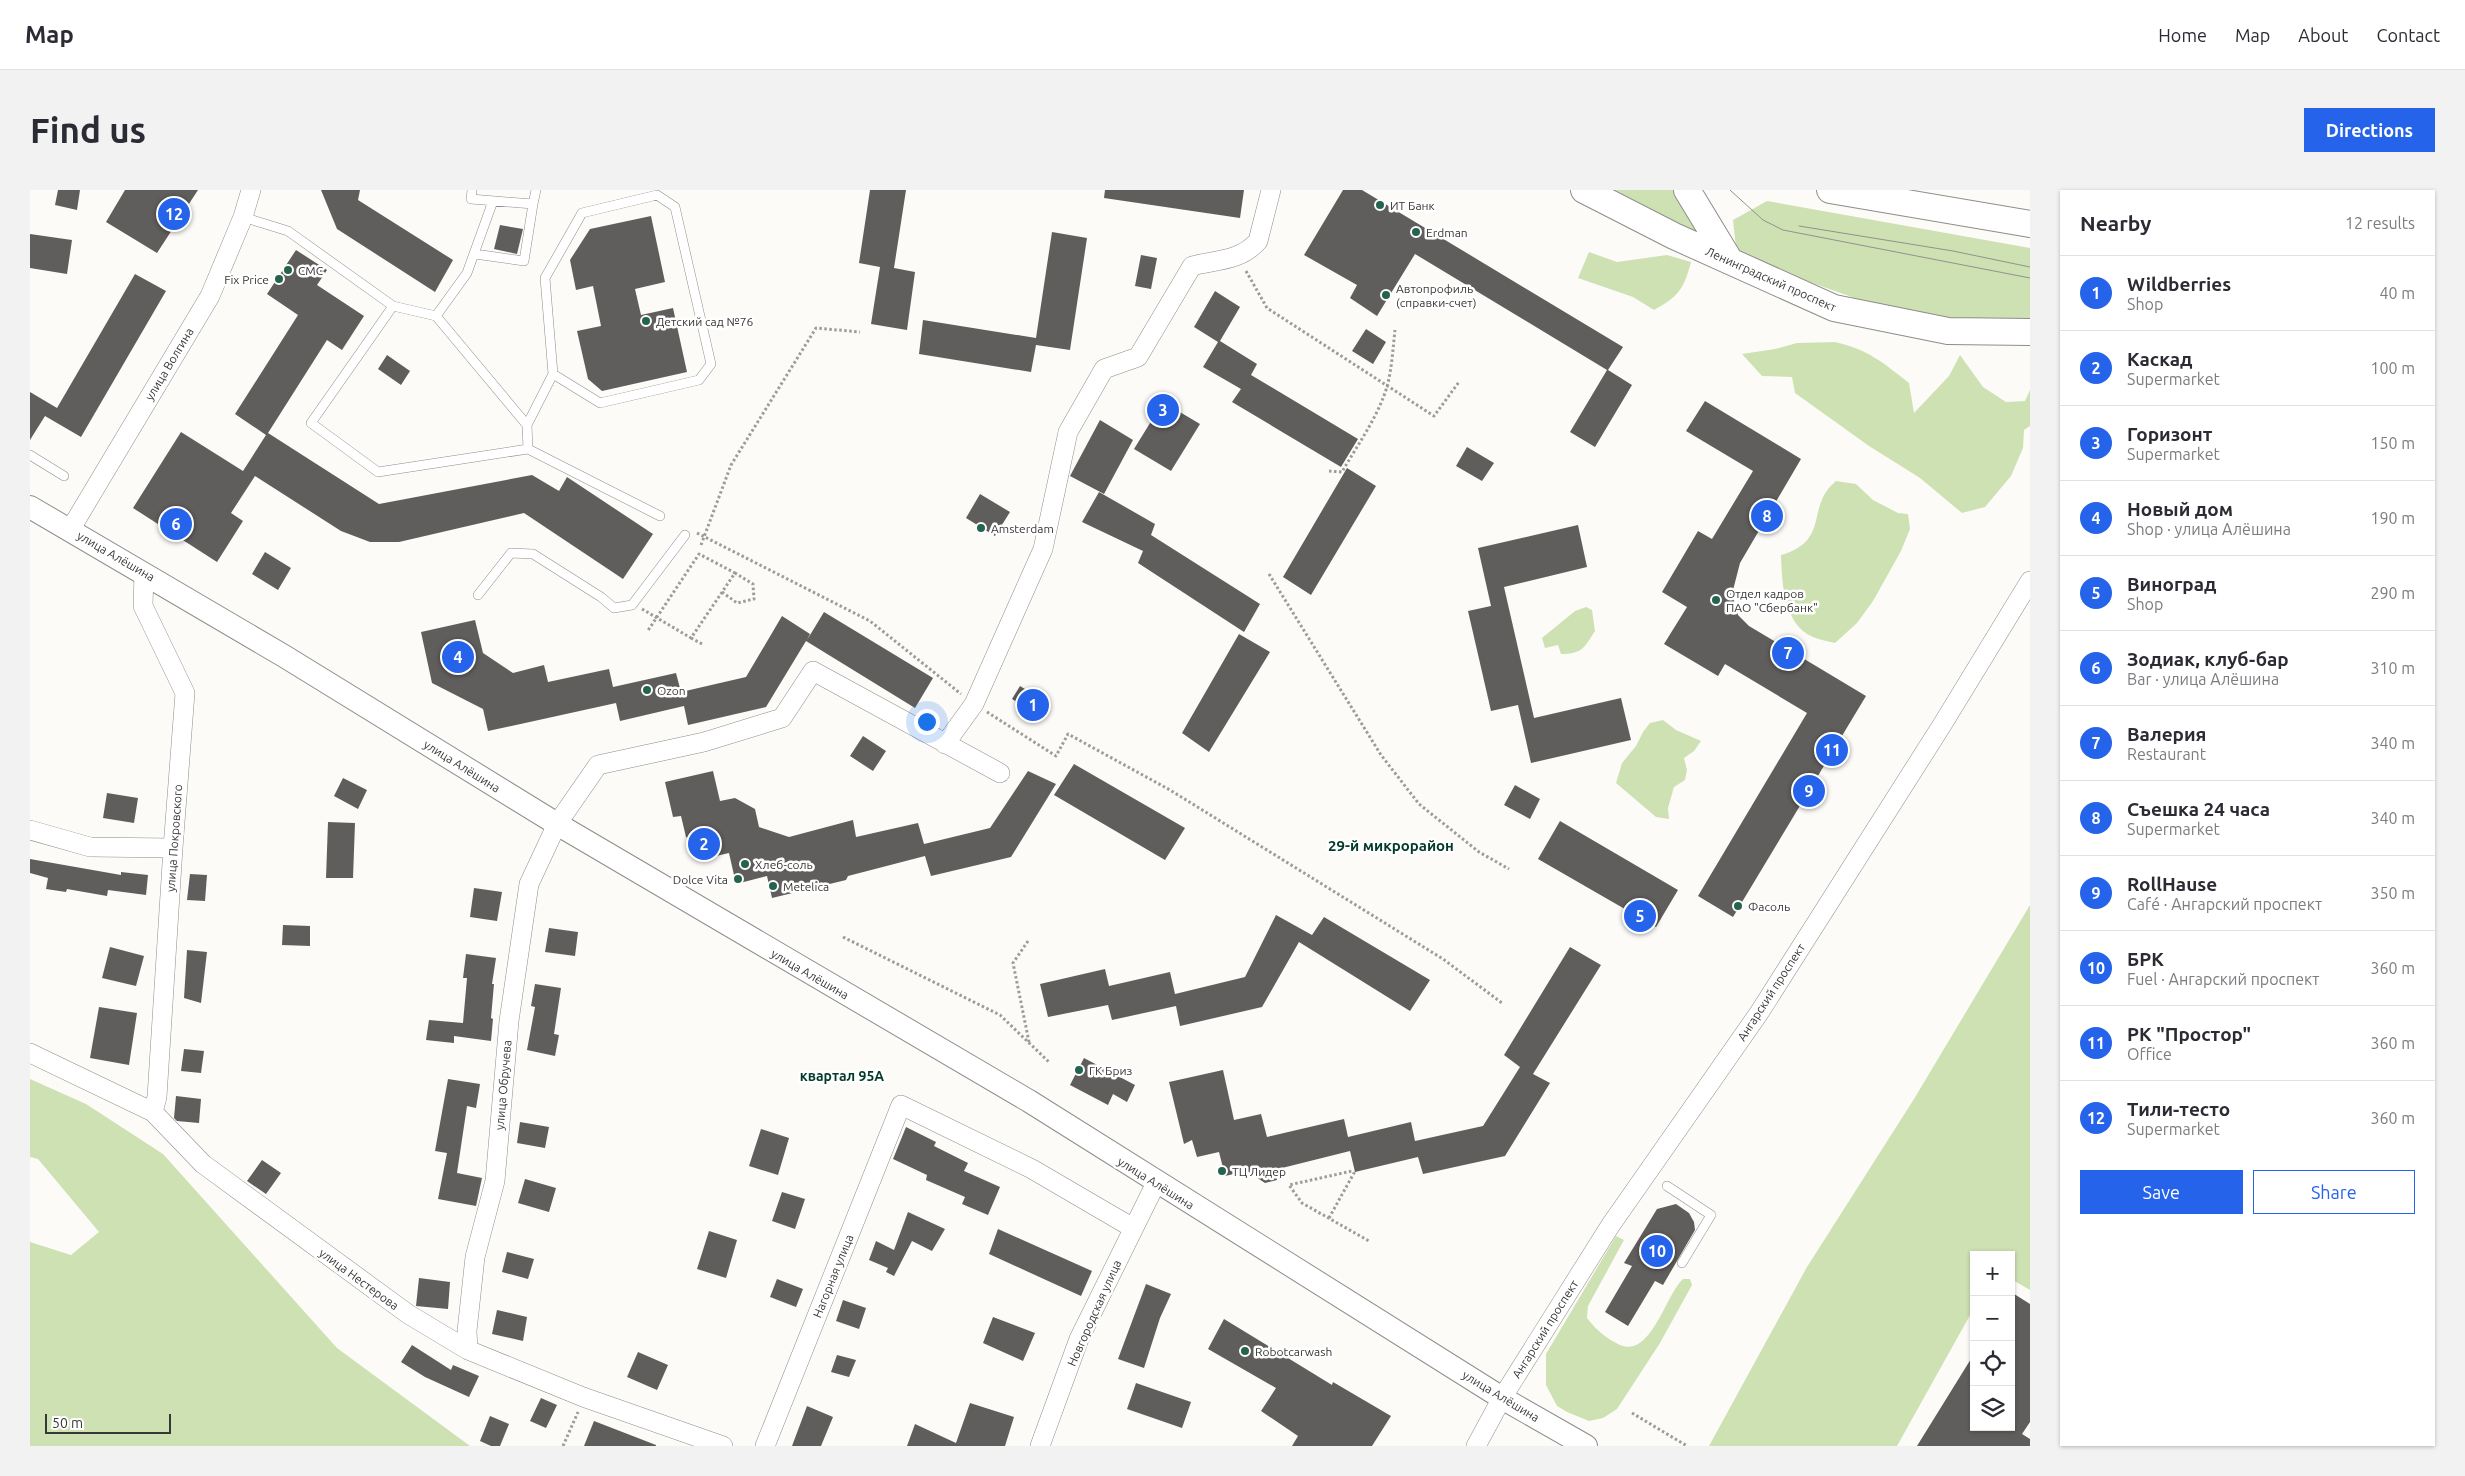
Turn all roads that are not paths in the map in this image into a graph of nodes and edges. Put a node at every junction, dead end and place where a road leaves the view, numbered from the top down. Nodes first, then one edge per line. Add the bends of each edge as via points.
1 (251, 190) edge
2 (472, 190) edge
3 (536, 190) edge
4 (1271, 190) edge
5 (1584, 190) edge
6 (1687, 190) edge
7 (1830, 190) edge
8 (493, 201) junction
9 (533, 204) junction
10 (243, 217) junction
11 (2030, 224) edge
12 (475, 254) junction
13 (1730, 261) junction
14 (393, 306) junction
15 (436, 316) junction
16 (2030, 332) edge
17 (553, 374) junction
18 (527, 425) junction
19 (528, 449) junction
20 (30, 455) edge
21 (64, 476) dead end
22 (30, 507) edge
23 (660, 516) dead end
24 (70, 530) junction
25 (688, 532) road end
26 (144, 573) junction
27 (2030, 581) edge
28 (478, 595) dead end
29 (945, 744) junction
30 (1000, 773) dead end
31 (557, 824) junction
32 (30, 830) edge
33 (173, 848) junction
34 (30, 1054) edge
35 (153, 1112) junction
36 (1156, 1183) junction
37 (1667, 1186) dead end
38 (1133, 1228) junction
39 (1682, 1263) dead end
40 (468, 1350) junction
41 (1502, 1398) junction
42 (1578, 1444) edge
43 (722, 1446) edge
44 (764, 1446) edge
45 (1040, 1446) edge
46 (1476, 1446) edge

1 - 10 street, улица Волгина
2 - 8 lane via 471,199
3 - 9 lane
4 - 29 street via 1258,241 1238,257 1192,266 1138,357 1104,370 1068,432 1044,549 974,704
5 - 13 main road, Ленинградский проспект
6 - 13 main road
7 - 11 main road
8 - 9 lane
8 - 12 lane
9 - 12 lane via 524,261
10 - 14 lane via 288,231
10 - 24 street, улица Волгина via 210,296
12 - 15 lane via 467,273
13 - 16 main road, Ленинградский проспект via 1834,308 1948,331
14 - 15 lane
14 - 19 lane via 311,423 378,472
15 - 18 lane
17 - 17 lane via 600,403 699,380 710,364 675,207 657,195 582,213 545,278
17 - 18 lane
18 - 19 lane
19 - 23 lane
20 - 21 lane
22 - 24 street, улица Алёшина
24 - 26 street, улица Алёшина
25 - 28 lane via 632,605 614,608 533,554 511,554
26 - 31 street, улица Алёшина
26 - 33 street, улица Покровского via 143,606 185,693
27 - 41 street, Ангарский проспект via 1759,1013 1610,1226
29 - 30 street
29 - 31 street, улица Обручева via 812,671 782,718 704,742 598,765
31 - 36 street, улица Алёшина via 1029,1102
31 - 40 street, улица Обручева via 529,884 509,1021 494,1181 474,1258
32 - 33 street via 90,847
33 - 35 street, улица Покровского via 157,1097
34 - 35 street, улица Нестерова
35 - 40 street, улица Нестерова via 202,1164 408,1314
36 - 38 street, Новгородская улица
36 - 41 street, улица Алёшина
37 - 39 lane via 1711,1215
38 - 44 street, Нагорная улица via 1032,1169 901,1105
38 - 45 street, Новгородская улица via 1079,1338
40 - 43 street, улица Нестерова via 583,1398
41 - 42 street, улица Алёшина
41 - 46 street, Ангарский проспект

